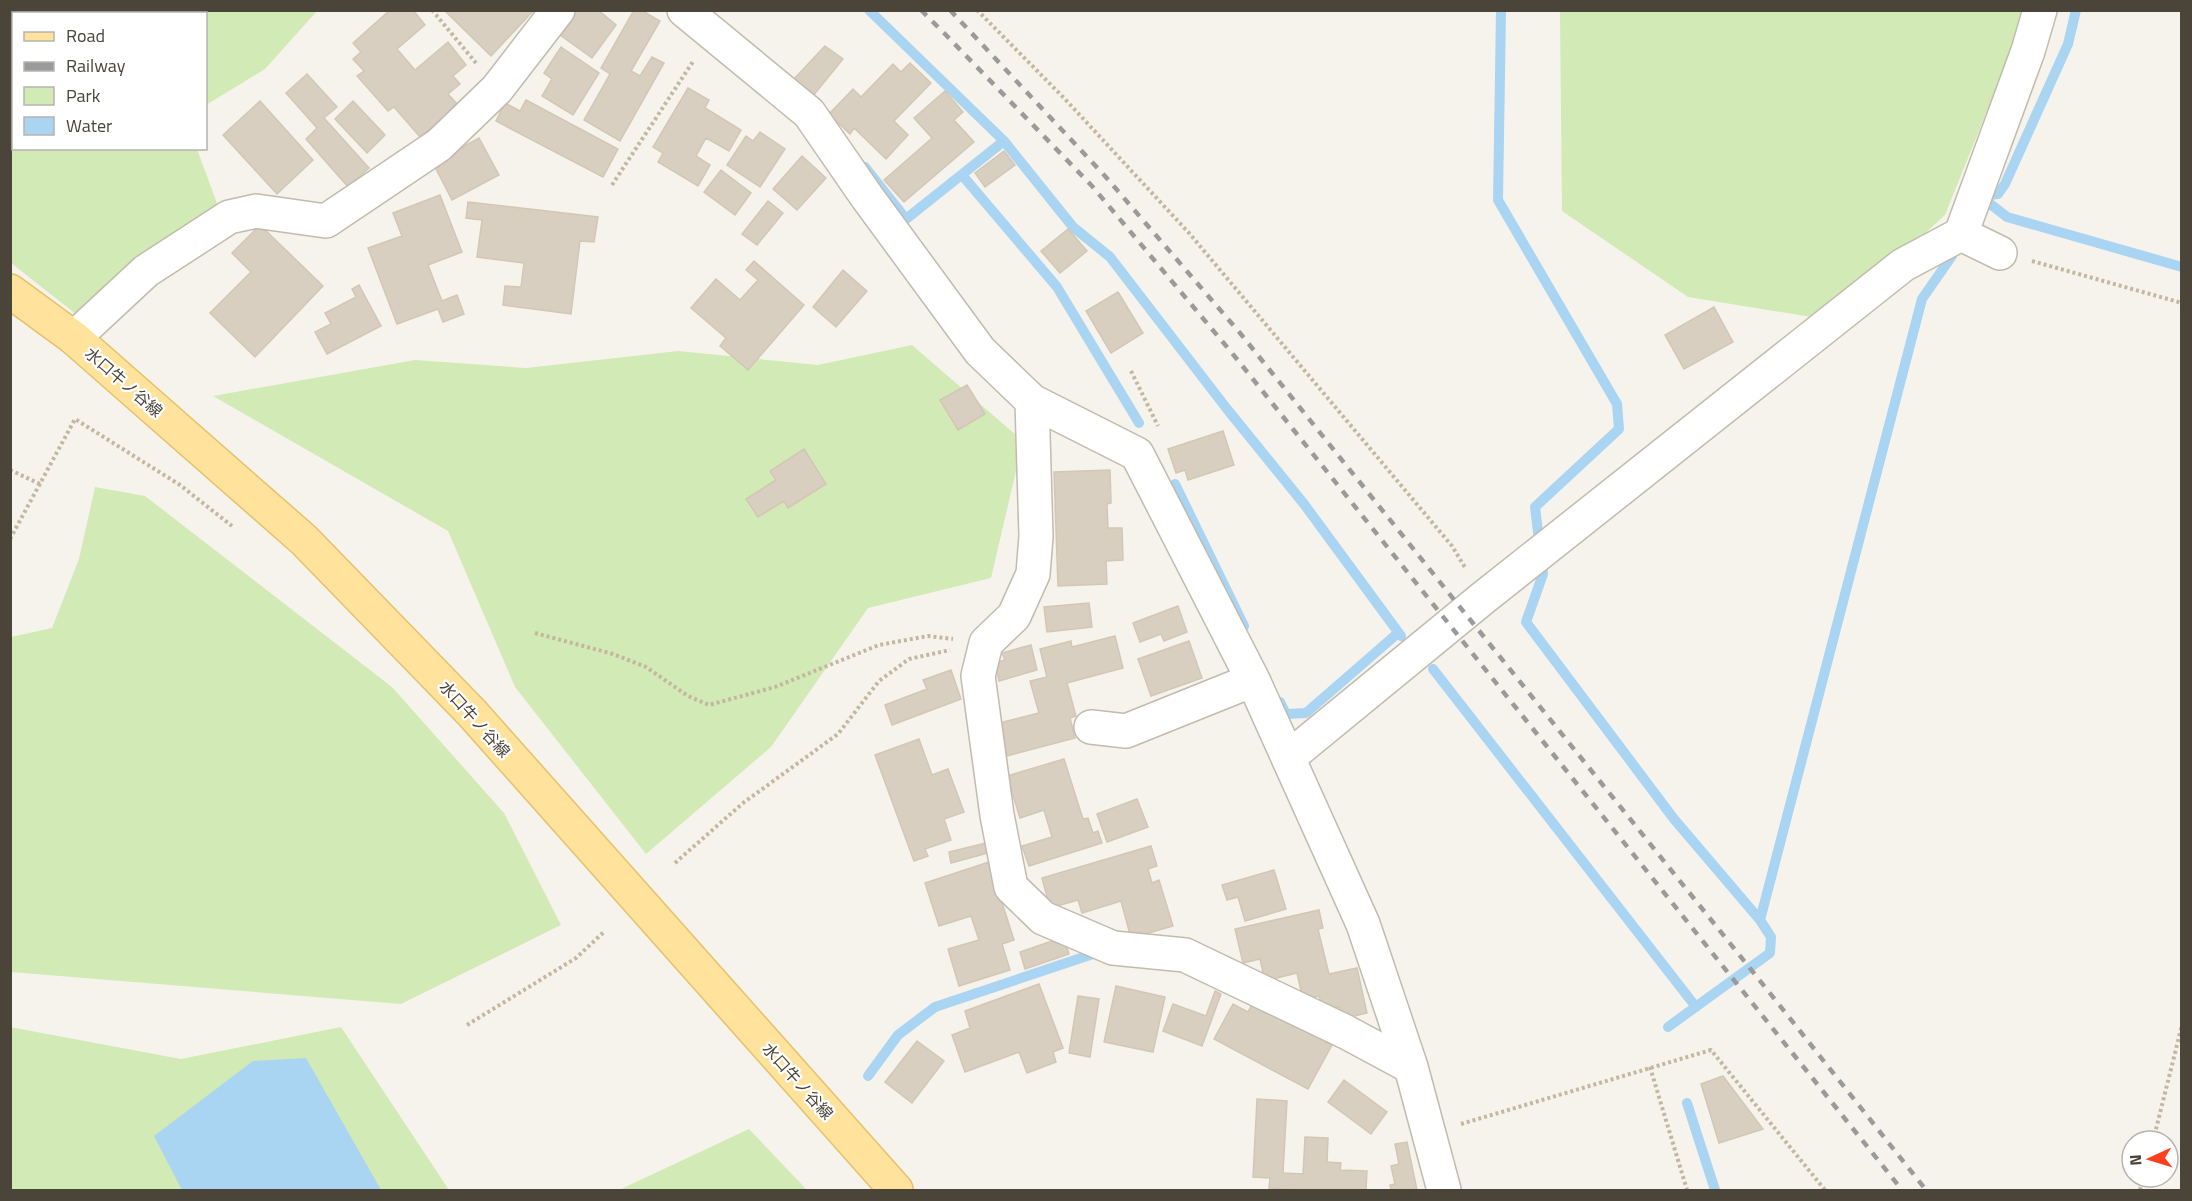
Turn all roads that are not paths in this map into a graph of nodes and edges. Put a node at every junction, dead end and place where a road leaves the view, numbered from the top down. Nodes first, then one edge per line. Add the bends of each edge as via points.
1 (558, 10) edge
2 (684, 10) edge
3 (2040, 10) edge
4 (1961, 234) junction
5 (2000, 253) road end
6 (10, 291) edge
7 (74, 338) junction
8 (1032, 401) junction
9 (1252, 680) junction
10 (1091, 727) dead end
11 (1288, 758) junction
12 (1411, 1067) junction
13 (896, 1191) edge
14 (1444, 1191) edge

1 - 7 street via 497,89 439,145 326,221 256,210 229,217 146,271
2 - 8 street via 809,112 980,351
3 - 4 street
4 - 5 street
4 - 11 street via 1903,265
6 - 7 main road, 水口牛ノ谷線
7 - 13 main road, 水口牛ノ谷線 via 304,540 472,713
8 - 9 street via 1136,454
8 - 12 street via 1036,536 1033,574 1014,616 986,643 978,676 1011,887 1043,918 1113,948 1185,955
9 - 10 street via 1126,731
9 - 11 street
11 - 12 street via 1363,924
12 - 14 street

